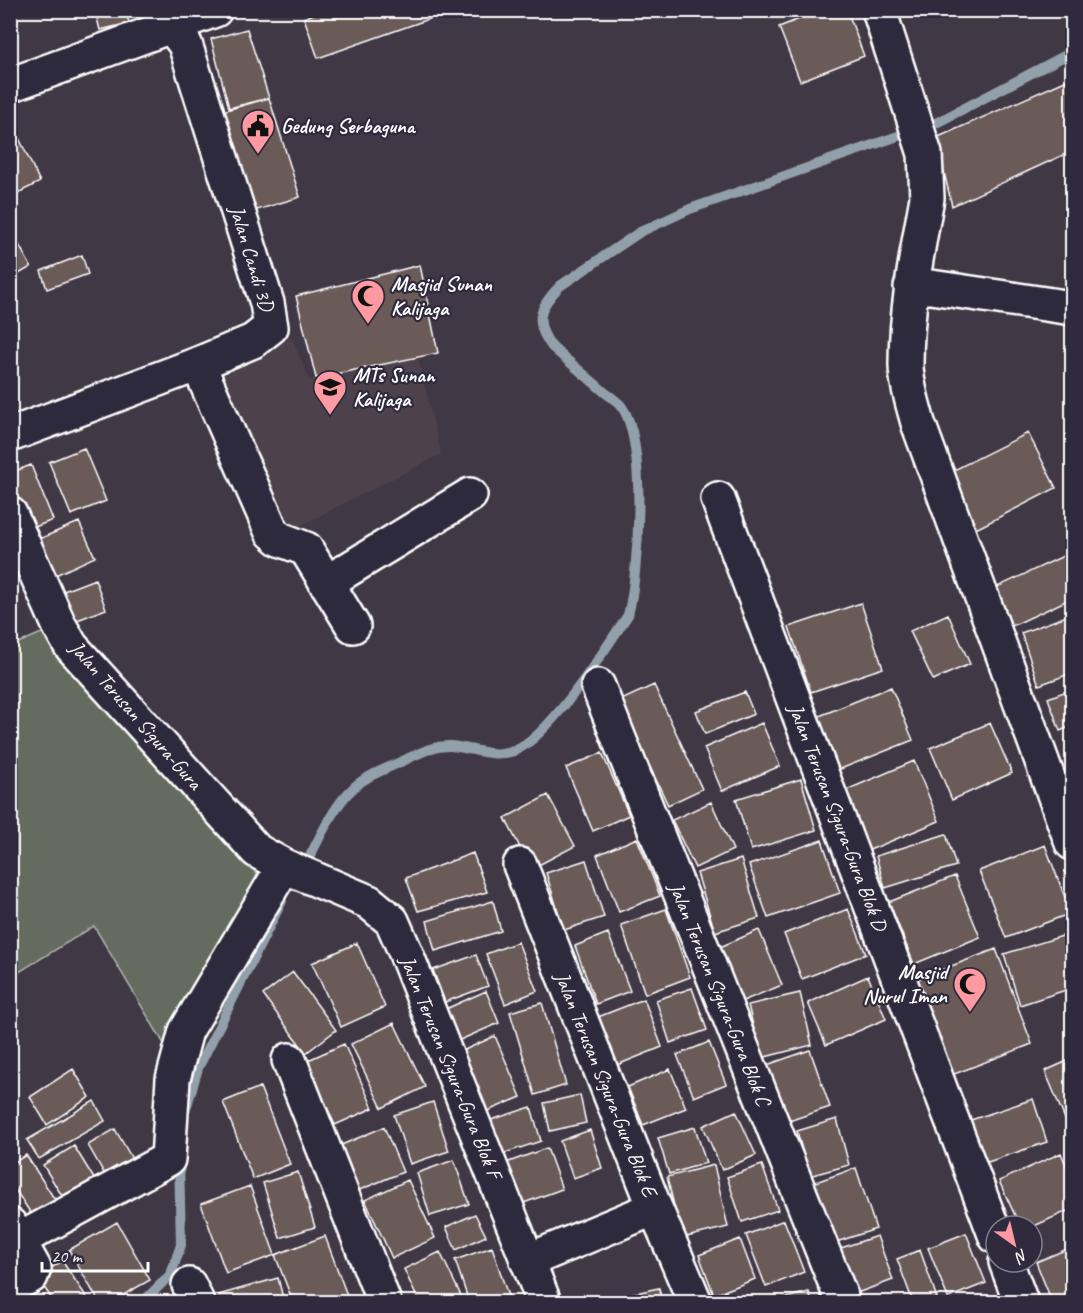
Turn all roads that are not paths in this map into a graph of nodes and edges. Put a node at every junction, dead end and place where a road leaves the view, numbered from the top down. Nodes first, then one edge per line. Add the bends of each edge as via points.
1 (216, 10) edge
2 (879, 10) edge
3 (165, 19) edge
4 (10, 86) edge
5 (910, 300) junction
6 (1072, 308) edge
7 (198, 364) junction
8 (10, 435) edge
9 (470, 495) dead end
10 (718, 499) dead end
11 (10, 514) edge
12 (326, 583) junction
13 (353, 626) dead end
14 (598, 686) dead end
15 (1072, 843) edge
16 (520, 865) dead end
17 (296, 872) junction
18 (289, 1060) dead end
19 (655, 1208) junction
20 (988, 1214) edge
21 (15, 1233) edge
22 (527, 1261) junction
23 (1010, 1274) edge
24 (10, 1286) edge
25 (384, 1302) edge
26 (543, 1302) edge
27 (695, 1302) edge
28 (843, 1302) edge
29 (1021, 1302) edge

1 - 3 street
2 - 5 street via 925,154 927,198
3 - 4 street
3 - 7 street, Jalan Candi 3D via 185,44 271,320 268,331 253,341
5 - 6 street via 931,287
5 - 15 street via 906,365 918,423
7 - 8 street, Jalan Candi 3D
7 - 12 street via 272,532 306,549
9 - 12 street
10 - 20 street, Jalan Terusan Sigura-Gura Blok D
11 - 17 street, Jalan Terusan Sigura-Gura via 71,646 257,851
12 - 13 street
14 - 28 street, Jalan Terusan Sigura-Gura Blok C
16 - 19 street, Jalan Terusan Sigura-Gura Blok E
17 - 21 street via 186,1031 173,1079 168,1159
17 - 22 street, Jalan Terusan Sigura-Gura Blok F via 369,902 392,921
18 - 25 street
19 - 22 street
19 - 27 street, Jalan Terusan Sigura-Gura Blok E
21 - 24 street via 33,1268 31,1275
22 - 26 street, Jalan Terusan Sigura-Gura Blok F
23 - 29 street

